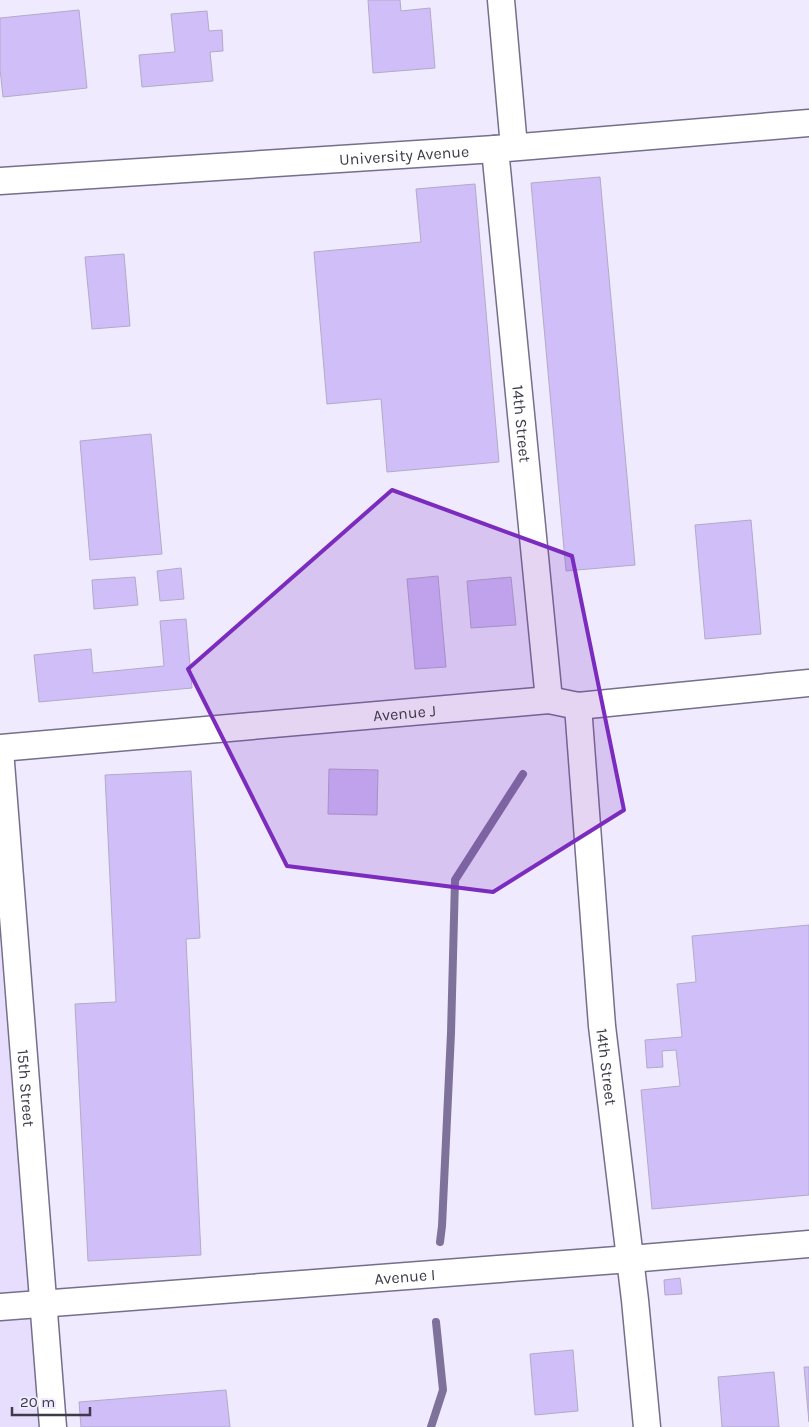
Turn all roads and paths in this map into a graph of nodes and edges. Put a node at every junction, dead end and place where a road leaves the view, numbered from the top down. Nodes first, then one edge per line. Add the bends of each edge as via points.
1 (501, 0) edge
2 (809, 123) edge
3 (505, 148) junction
4 (0, 181) edge
5 (809, 683) edge
6 (550, 700) junction
7 (578, 706) junction
8 (0, 749) edge
9 (809, 1244) edge
10 (630, 1259) junction
11 (43, 1304) junction
12 (0, 1307) edge
13 (53, 1427) edge
14 (647, 1427) edge

1 - 3 street, 14th Street
2 - 3 street, University Avenue
3 - 4 street, University Avenue
3 - 6 street, 14th Street
5 - 7 street, Avenue J
6 - 7 street, Avenue J
6 - 8 street, Avenue J
7 - 10 street, 14th Street via 602,1026
8 - 11 street, 15th Street
9 - 10 street, Avenue I
10 - 11 street, Avenue I
10 - 14 street, 14th Street
11 - 12 street, Avenue I
11 - 13 street, 15th Street

